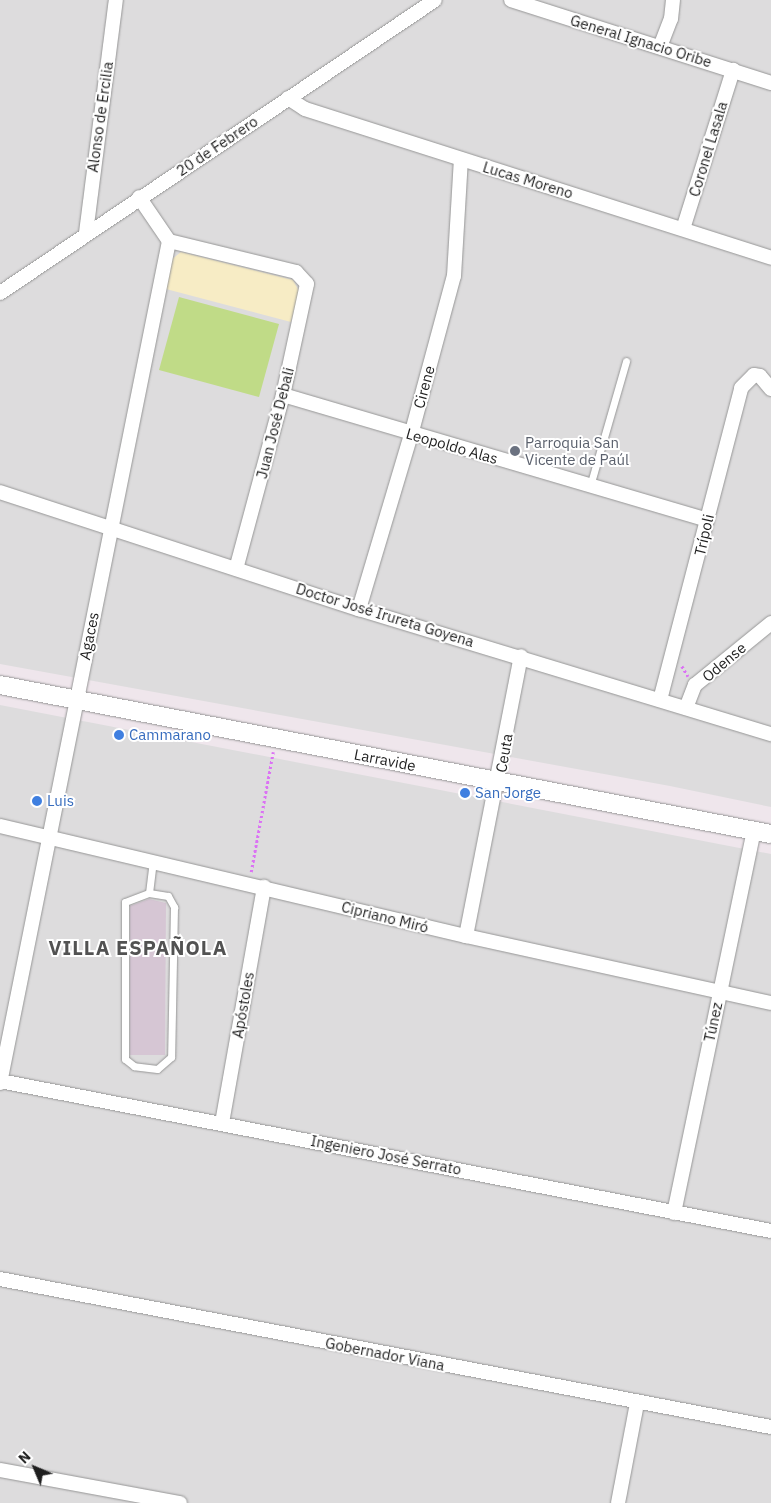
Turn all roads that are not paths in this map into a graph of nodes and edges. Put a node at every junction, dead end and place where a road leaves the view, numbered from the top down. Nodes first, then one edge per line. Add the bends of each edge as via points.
1 (116, 0) edge
2 (435, 0) edge
3 (511, 0) edge
4 (673, 0) edge
5 (660, 47) junction
6 (733, 70) junction
7 (771, 83) edge
8 (288, 98) junction
9 (461, 159) junction
10 (139, 197) junction
11 (683, 229) junction
12 (86, 233) junction
13 (168, 241) junction
14 (771, 258) edge
15 (0, 278) edge
16 (15, 283) junction
17 (0, 293) edge
18 (626, 361) dead end
19 (771, 389) edge
20 (283, 395) junction
21 (412, 435) junction
22 (590, 486) junction
23 (0, 492) edge
24 (708, 520) junction
25 (110, 528) junction
26 (236, 569) junction
27 (359, 609) junction
28 (771, 623) edge
29 (521, 656) junction
30 (0, 685) edge
31 (76, 700) junction
32 (660, 700) junction
33 (686, 708) junction
34 (771, 734) edge
35 (499, 781) junction
36 (0, 826) edge
37 (763, 832) edge
38 (49, 837) junction
39 (153, 862) junction
40 (264, 887) junction
41 (148, 893) junction
42 (466, 936) junction
43 (720, 992) junction
44 (771, 1003) edge
45 (0, 1082) edge
46 (222, 1123) junction
47 (674, 1213) junction
48 (771, 1231) edge
49 (0, 1279) edge
50 (637, 1403) junction
51 (771, 1427) edge
52 (0, 1470) edge
53 (151, 1500) edge
54 (180, 1503) edge
55 (618, 1503) edge

1 - 12 street, Alonso de Ercilia
2 - 8 street, 20 de Febrero
3 - 5 street, General Ignacio Oribe
4 - 5 street via 671,19
5 - 6 street, General Ignacio Oribe
6 - 7 street, General Ignacio Oribe
6 - 11 street, Coronel Lasala
8 - 9 street, Lucas Moreno via 305,109
8 - 10 street, 20 de Febrero
9 - 11 street, Lucas Moreno
9 - 21 street, Cirene via 454,276
10 - 12 street, 20 de Febrero
10 - 13 street
11 - 14 street, Lucas Moreno
12 - 16 street, 20 de Febrero
13 - 20 street, Juan José Debali via 303,276 307,284
13 - 25 street, Agaces
15 - 16 street
16 - 17 street, 20 de Febrero
18 - 22 lane
19 - 24 street, Trípoli via 760,376 754,376 741,388
20 - 21 street, Leopoldo Alas
20 - 26 street, Juan José Debali
21 - 22 street, Leopoldo Alas
21 - 27 street, Cirene
22 - 24 street, Leopoldo Alas
23 - 25 street, Doctor José Irureta Goyena
24 - 32 street, Trípoli
25 - 26 street, Doctor José Irureta Goyena
25 - 31 street, Agaces
26 - 27 street, Doctor José Irureta Goyena
27 - 29 street, Doctor José Irureta Goyena
28 - 33 street, Odense via 695,685
29 - 32 street, Doctor José Irureta Goyena
29 - 35 street, Ceuta
30 - 31 street, Larravide
31 - 35 street, Larravide
31 - 38 street, Agaces
32 - 33 street, Doctor José Irureta Goyena
33 - 34 street, Doctor José Irureta Goyena
35 - 37 street, Larravide
35 - 42 street, Ceuta
36 - 38 street, Cipriano Miró
37 - 43 street, Túnez
38 - 39 street, Cipriano Miró
38 - 45 street, Agaces
39 - 40 street, Cipriano Miró
39 - 41 lane
40 - 42 street, Cipriano Miró
40 - 46 street, Apóstoles
41 - 41 lane via 168,896 174,906 171,1058 157,1069 134,1066 125,1059 125,902
42 - 43 street, Cipriano Miró
43 - 44 street, Cipriano Miró
43 - 47 street, Túnez
45 - 46 street, Ingeniero José Serrato
46 - 47 street, Ingeniero José Serrato
47 - 48 street, Ingeniero José Serrato
49 - 50 street, Gobernador Viana
50 - 51 street, Gobernador Viana
50 - 55 street
52 - 53 street
53 - 54 street

